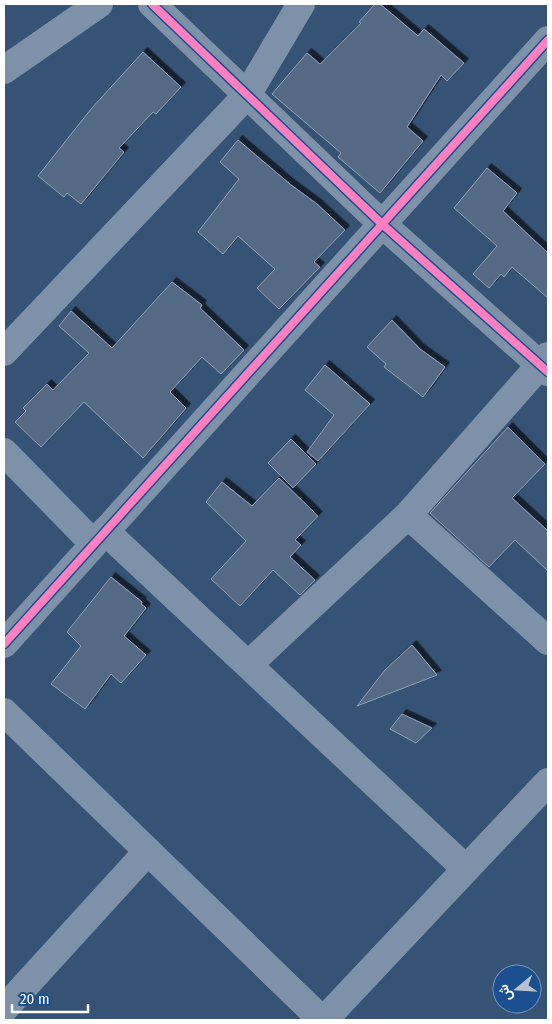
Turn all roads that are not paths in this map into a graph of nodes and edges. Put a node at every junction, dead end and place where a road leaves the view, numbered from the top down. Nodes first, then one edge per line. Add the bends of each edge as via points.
1 (99, 4) edge
2 (152, 4) edge
3 (301, 4) edge
4 (548, 40) edge
5 (4, 70) edge
6 (247, 95) junction
7 (382, 224) junction
8 (4, 352) edge
9 (546, 364) edge
10 (4, 452) edge
11 (408, 515) junction
12 (100, 537) junction
13 (548, 641) edge
14 (4, 644) edge
15 (248, 665) junction
16 (4, 712) edge
17 (548, 782) edge
18 (148, 851) junction
19 (466, 870) junction
20 (4, 1009) edge
21 (323, 1020) edge

1 - 5 street
2 - 6 street
3 - 6 street
4 - 7 street
6 - 7 street
6 - 8 street
7 - 9 street
7 - 12 street
9 - 11 street
10 - 12 street
11 - 13 street
11 - 15 street
12 - 14 street
12 - 15 street
15 - 19 street
16 - 18 street
17 - 19 street
18 - 20 street
18 - 21 street
19 - 21 street

